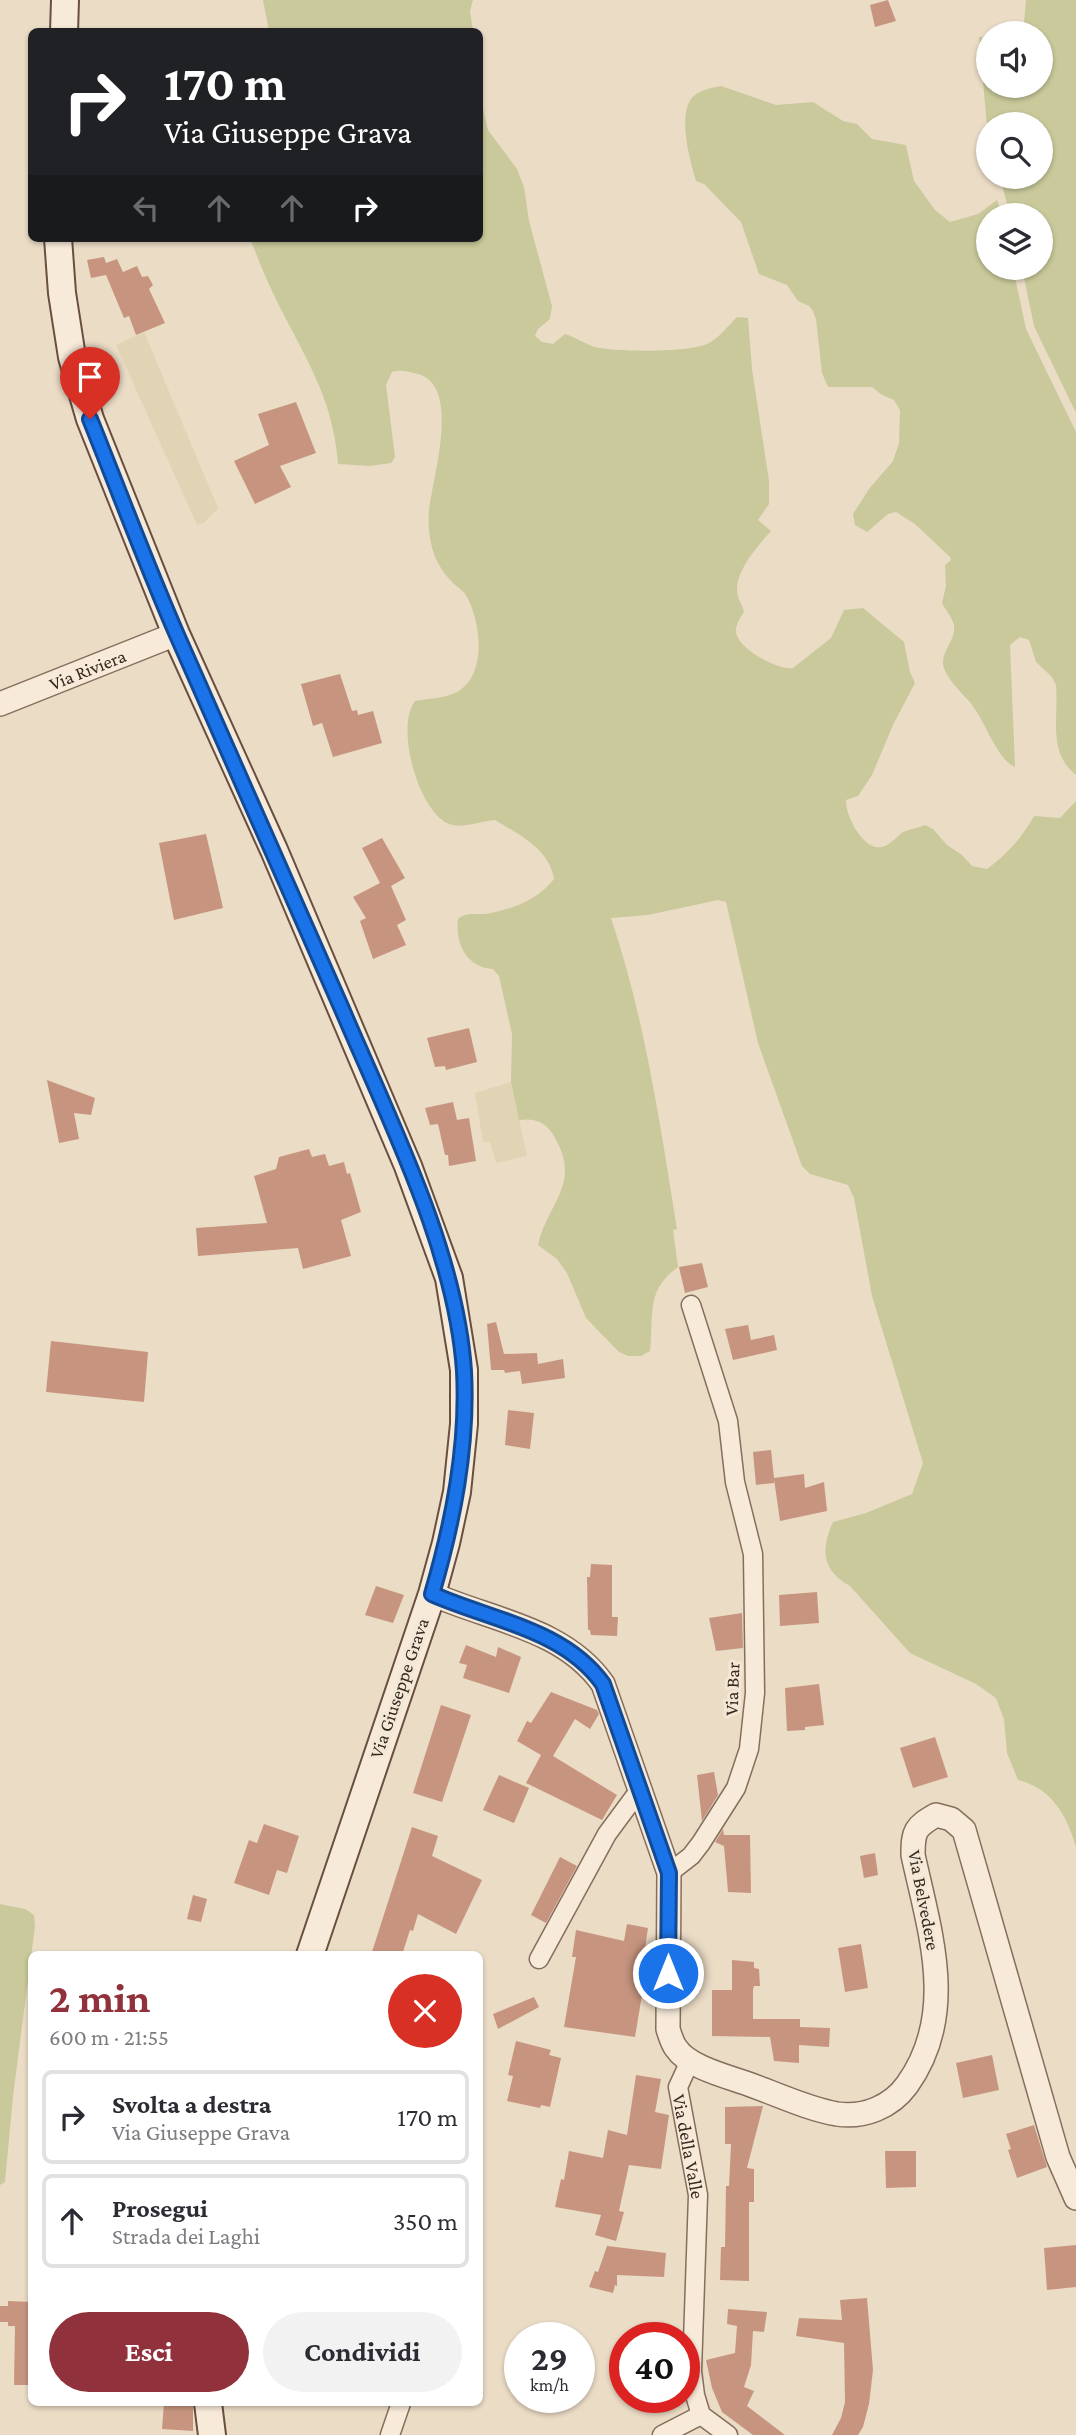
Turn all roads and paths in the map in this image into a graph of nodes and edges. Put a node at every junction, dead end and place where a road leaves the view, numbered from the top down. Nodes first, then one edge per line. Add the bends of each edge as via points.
1 (65, 0) edge
2 (64, 28) edge
3 (58, 242) edge
4 (176, 634) junction
5 (0, 704) edge
6 (691, 1305) dead end
7 (432, 1594) junction
8 (641, 1788) junction
9 (669, 1873) junction
10 (311, 1951) edge
11 (539, 1959) dead end
12 (690, 2061) junction
13 (1076, 2198) edge
14 (208, 2406) edge
15 (400, 2406) edge
16 (701, 2415) junction
17 (212, 2435) edge
18 (390, 2435) edge
19 (662, 2435) edge
20 (728, 2435) edge

1 - 2 main road
3 - 4 main road, Via Giuseppe Grava via 72,357 90,419
4 - 5 street, Via Riviera
4 - 7 main road, Via Giuseppe Grava via 386,1113 449,1278 464,1370 464,1424 457,1492
6 - 9 street, Via Bar via 728,1421 735,1482 753,1554 755,1693 749,1749 736,1788 691,1856
7 - 8 street via 553,1639 590,1666 603,1684
7 - 10 main road, Via Giuseppe Grava
8 - 9 street
8 - 11 street via 607,1834
9 - 12 street via 668,2029 676,2048
12 - 13 street, Via Belvedere via 839,2114 877,2111 898,2097 927,2050 936,1998 936,1963 913,1840 919,1825 936,1815 951,1819 964,1830 1058,2157
12 - 16 street, Via della Valle via 678,2087 698,2195 692,2371
14 - 17 main road
15 - 18 street
16 - 19 street
16 - 20 street

